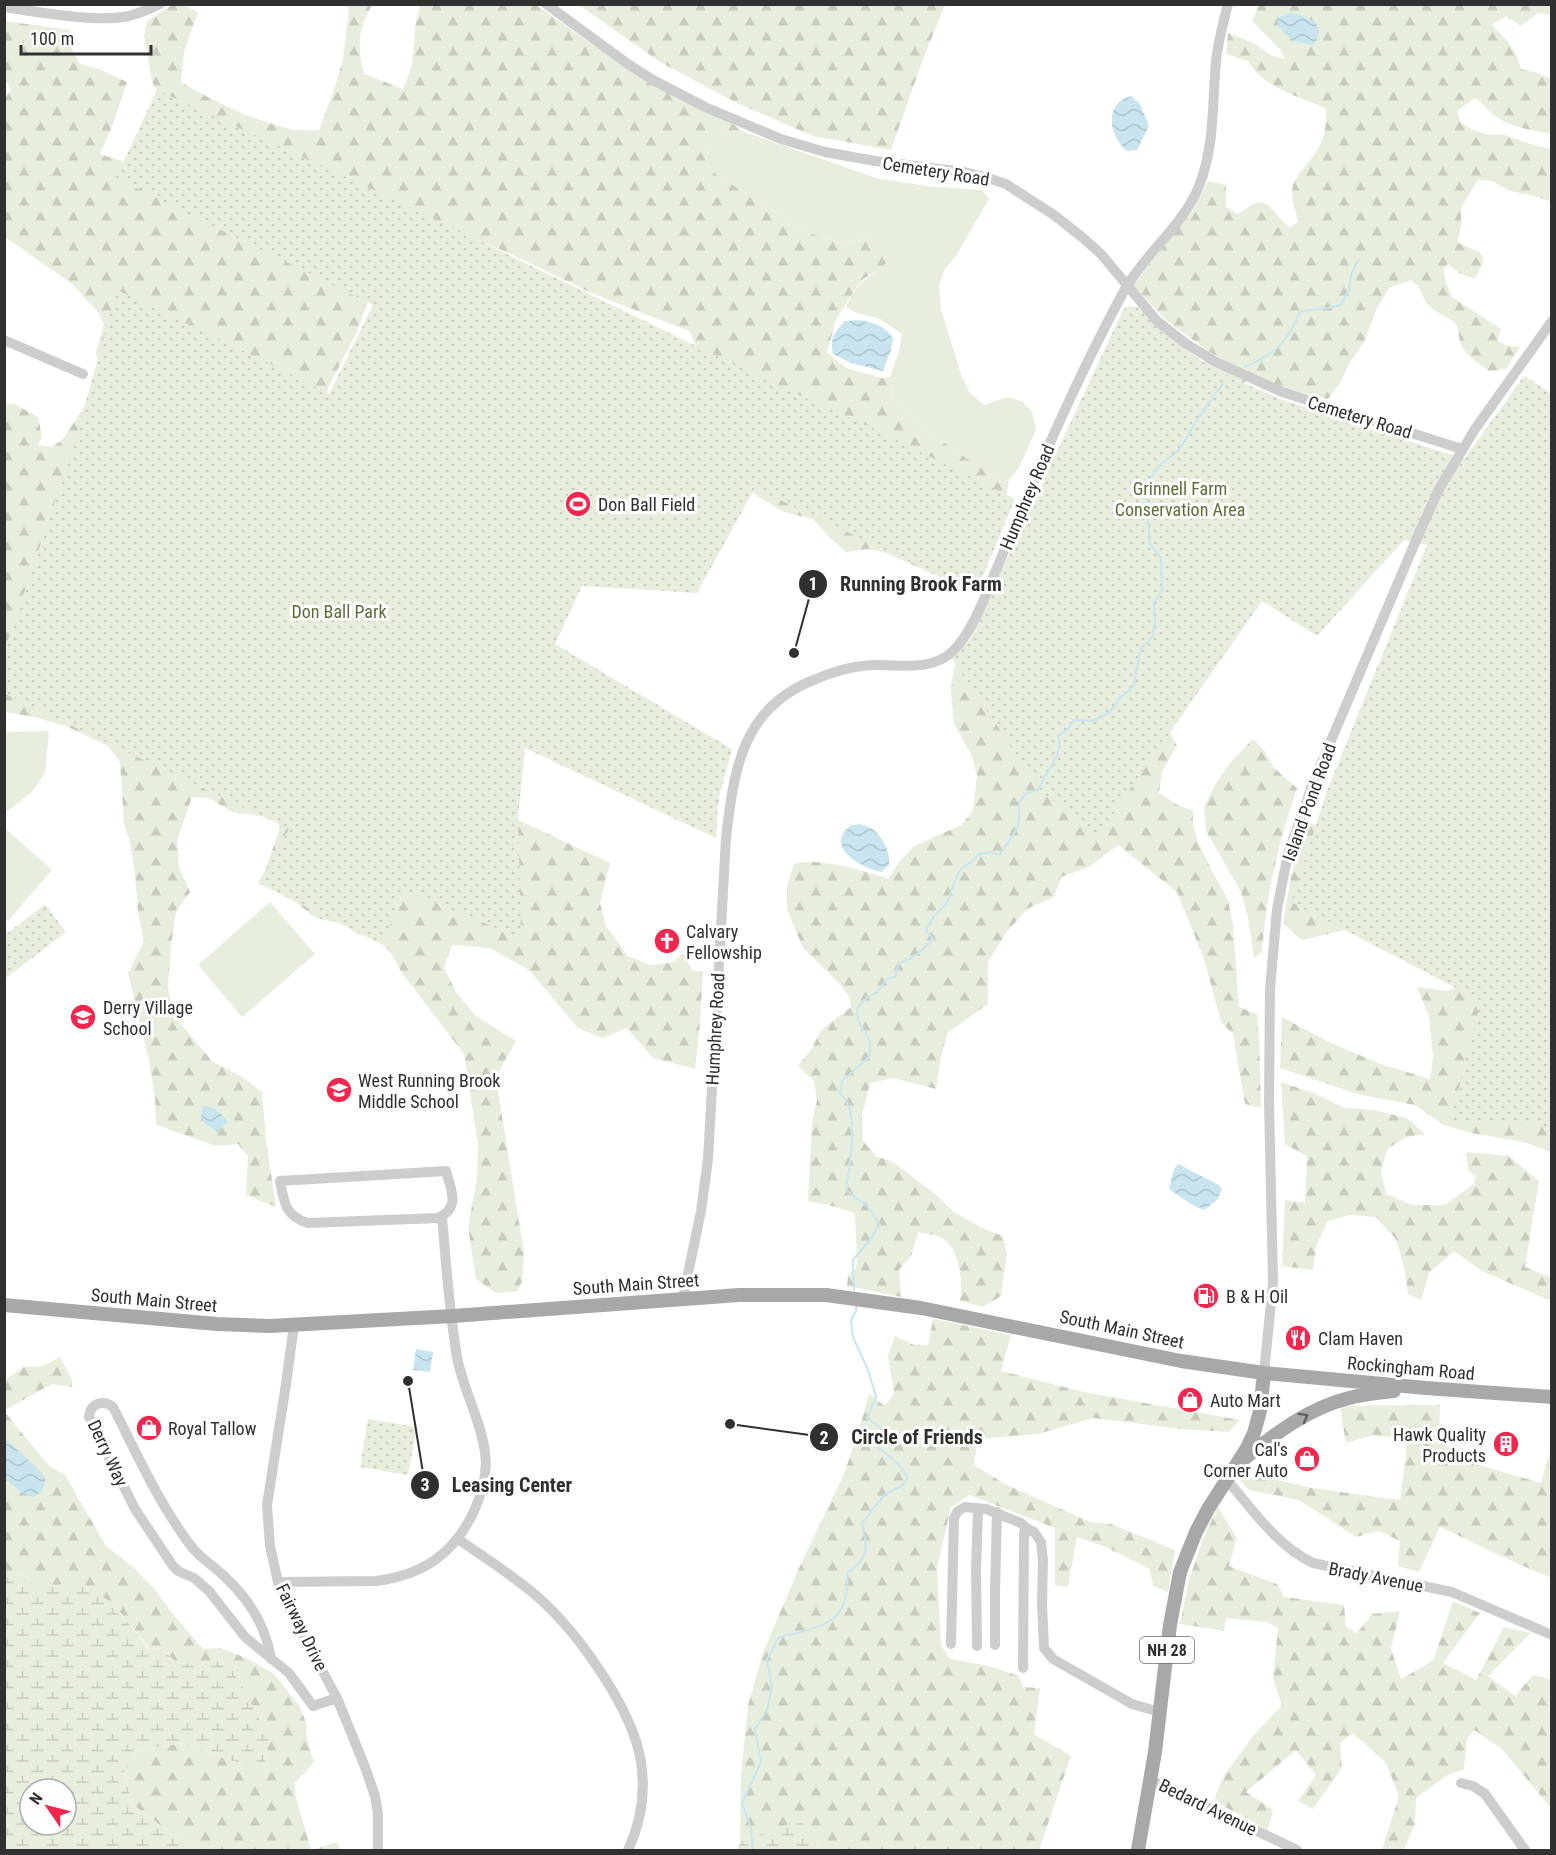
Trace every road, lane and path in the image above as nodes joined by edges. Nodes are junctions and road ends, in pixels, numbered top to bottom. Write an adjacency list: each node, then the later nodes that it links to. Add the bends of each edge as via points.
1 (160, 4): 4 (street, via 130,16 110,18)
2 (546, 4): 5 (street, Cemetery Road, via 653,80 781,139 825,152 964,172 1006,184 1082,237)
3 (1228, 4): 5 (street, Humphrey Road, via 1217,54 1211,143 1199,188)
4 (4, 7)
5 (1127, 286): 9 (street, Cemetery Road, via 1157,321 1229,369 1282,392); 11 (street, Humphrey Road, via 1056,428 985,595 954,650 929,664 856,667 809,681 769,707 747,742 738,763 726,838 708,1159)
6 (1551, 321): 9 (street, Island Pond Road)
7 (4, 340): 8 (street)
8 (83, 374)
9 (1462, 449): 15 (street, Island Pond Road, via 1420,531 1313,783 1281,883 1270,998 1273,1274)
10 (442, 1216): 10 (street, via 453,1200 446,1172 280,1181 287,1210 308,1223); 13 (street)
11 (683, 1298): 13 (main road, South Main Street); 15 (main road, South Main Street, via 767,1294 856,1298 967,1316 1181,1361)
12 (4, 1305): 14 (main road, South Main Street, via 217,1324)
13 (451, 1316): 14 (main road, South Main Street); 23 (street, via 462,1378 477,1422 486,1468 479,1498)
14 (294, 1325): 24 (street, Fairway Drive, via 267,1505)
15 (1264, 1373): 16 (main road, Rockingham Road / NH 28); 18 (main road, NH 28, via 1258,1422)
16 (1426, 1388): 17 (main road, Rockingham Road / NH 28); 18 (main road, NH 28, one-way to 16, via 1297,1421 1332,1403 1363,1395)
17 (1551, 1397)
18 (1239, 1462): 19 (main road, NH 28)
19 (1227, 1480): 25 (street, Brady Avenue, via 1280,1541 1313,1563 1452,1592); 32 (main road, NH 28, via 1196,1532 1180,1572)
20 (978, 1508): 21 (street); 26 (street, via 965,1507 954,1518); 28 (street)
21 (997, 1512): 22 (street); 27 (street)
22 (1026, 1528): 30 (street); 32 (street, via 1041,1542 1044,1648 1053,1659 1132,1704)
23 (458, 1539): 24 (street, via 429,1565 389,1580); 36 (street, via 540,1599 589,1655 618,1703 636,1741 643,1777 642,1811)
24 (278, 1582): 31 (street, Fairway Drive)
25 (1551, 1635)
26 (951, 1644)
27 (995, 1645)
28 (977, 1646)
29 (271, 1659): 29 (street, Derry Way, via 245,1637 209,1591 173,1566 145,1525 88,1417 97,1404 103,1402 112,1407 157,1494 192,1547 226,1577 250,1606 265,1632); 31 (street, Derry Way, via 289,1673 313,1706)
30 (1023, 1668)
31 (337, 1698): 35 (street, Fairway Drive, via 375,1796)
32 (1160, 1712): 33 (main road, NH 28)
33 (1150, 1780): 37 (main road, NH 28); 38 (street, Bedard Avenue)
34 (1461, 1783): 39 (street, via 1485,1794)
35 (378, 1851)
36 (628, 1851)
37 (1138, 1851)
38 (1297, 1851)
39 (1525, 1851)

